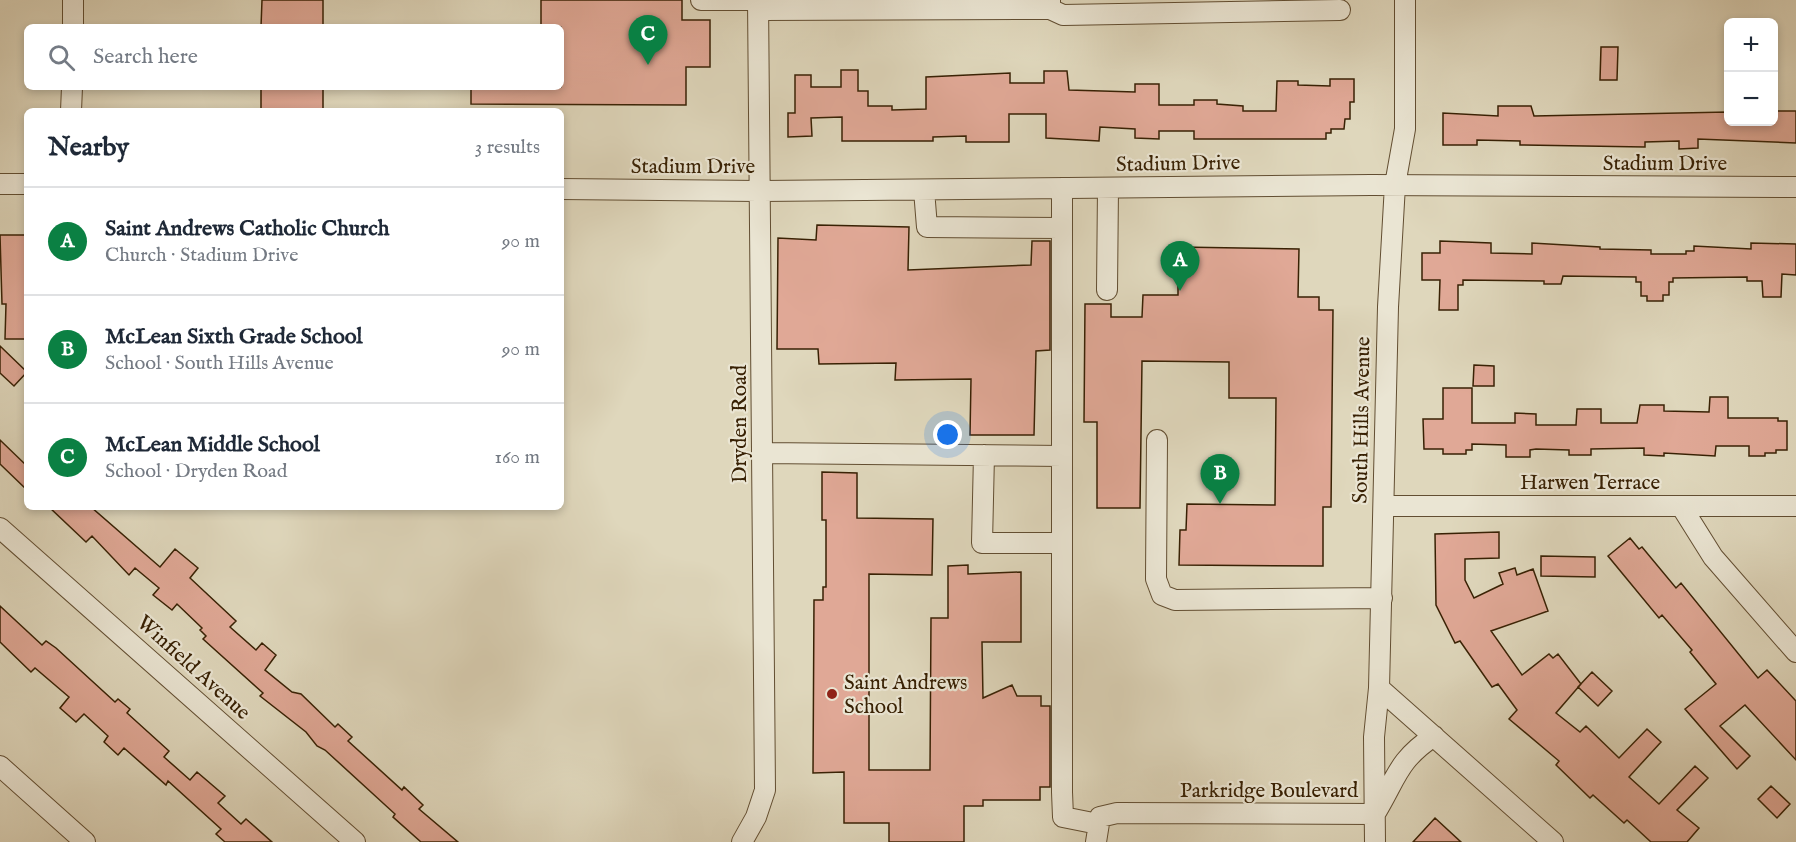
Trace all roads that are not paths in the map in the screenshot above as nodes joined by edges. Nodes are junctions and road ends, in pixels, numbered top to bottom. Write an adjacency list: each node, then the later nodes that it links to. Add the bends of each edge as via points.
1 (73, 0): 9 (street)
2 (701, 0): 4 (street)
3 (1405, 0): 14 (street, South Hills Avenue, via 1405,129)
4 (758, 3): 5 (street); 20 (street, Dryden Road)
5 (996, 5): 6 (street)
6 (1050, 5): 7 (street, via 1063,15)
7 (1227, 6): 8 (street)
8 (1340, 10)
9 (73, 24)
10 (72, 90): 11 (street)
11 (71, 108)
12 (0, 184): 13 (street)
13 (24, 184)
14 (1395, 185): 15 (street, Stadium Drive); 17 (street, Stadium Drive); 27 (street, South Hills Avenue)
15 (1796, 187)
16 (1062, 188): 17 (street, Stadium Drive); 19 (street, Stadium Drive); 21 (street)
17 (1108, 188): 22 (street)
18 (564, 189): 20 (street, Stadium Drive)
19 (924, 190): 20 (street, Stadium Drive); 21 (street, via 927,227)
20 (758, 191): 24 (street, Dryden Road)
21 (1062, 228): 26 (street)
22 (1107, 290)
23 (1157, 440): 32 (street, via 1156,579 1162,595 1175,600)
24 (763, 453): 25 (street); 41 (street, Dryden Road, via 765,790)
25 (984, 455): 26 (street); 31 (street, via 982,543)
26 (1062, 456): 31 (street)
27 (1384, 506): 28 (street, Harwen Terrace); 32 (street, South Hills Avenue)
28 (1681, 506): 29 (street, Harwen Terrace); 33 (street, via 1713,557)
29 (1796, 506)
30 (0, 528): 40 (street, Winfield Avenue)
31 (1062, 543): 38 (street, Parkridge Boulevard, via 1063,817)
32 (1382, 598): 34 (street, South Hills Avenue)
33 (1796, 651)
34 (1379, 688): 35 (street); 37 (street, South Hills Avenue, via 1374,737)
35 (1434, 736): 37 (street, Parkridge Boulevard, via 1413,750 1399,767); 43 (street)
36 (0, 766): 39 (street)
37 (1375, 814): 38 (street, Parkridge Boulevard, via 1117,813); 42 (street, South Hills Avenue)
38 (1098, 828)
39 (85, 842)
40 (355, 842)
41 (742, 842)
42 (1375, 842)
43 (1553, 842)

